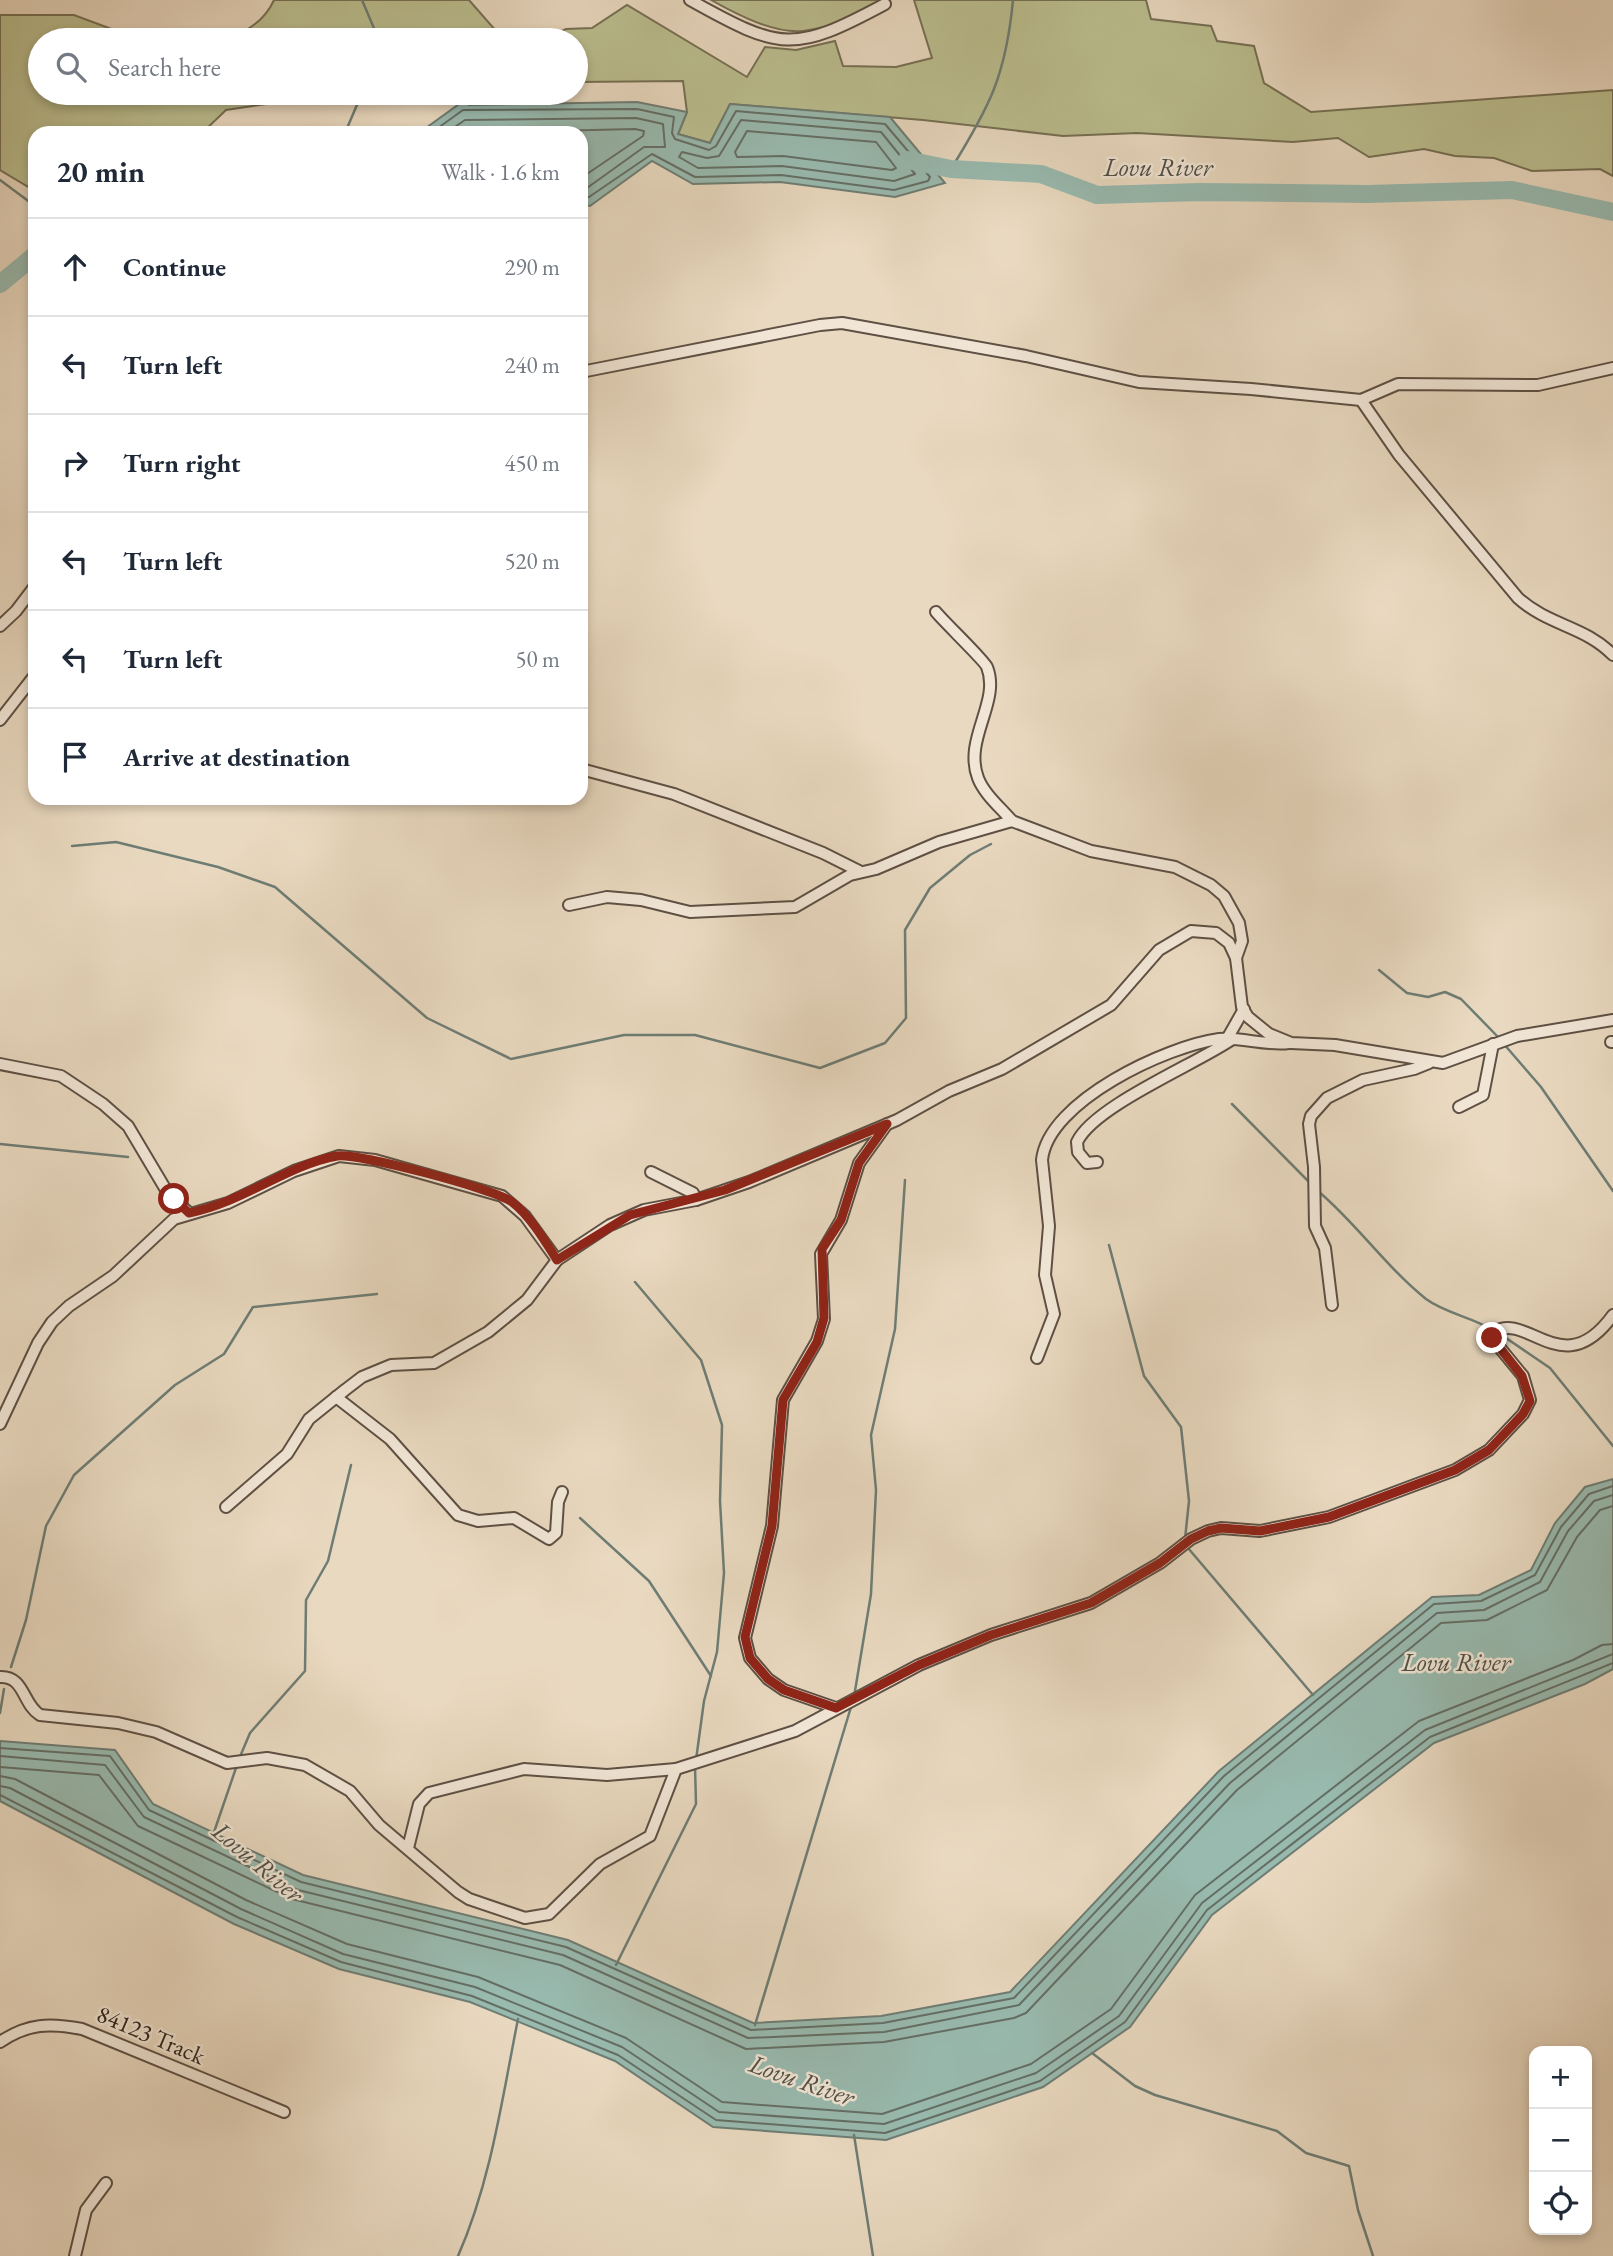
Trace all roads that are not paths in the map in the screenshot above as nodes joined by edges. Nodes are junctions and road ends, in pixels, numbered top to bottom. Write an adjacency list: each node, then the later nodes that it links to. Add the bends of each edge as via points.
1 (690, 0): 2 (street, via 747,29 796,41 820,37)
2 (885, 4)
3 (1613, 368): 5 (street, via 1538,385 1398,384)
4 (588, 371): 5 (street, via 842,324 1014,353 1139,382)
5 (1361, 400): 9 (street, via 1415,475 1518,598 1540,617 1593,637)
6 (28, 595): 8 (street)
7 (936, 612): 13 (street, via 987,667 992,687 977,735 975,770 983,789)
8 (0, 626)
9 (1613, 655)
10 (28, 684): 11 (street)
11 (0, 720)
12 (588, 771): 14 (street, via 694,801)
13 (1012, 821): 14 (street); 16 (street, via 1091,851 1175,867 1211,886 1224,896 1239,923 1242,941)
14 (859, 871): 15 (street, via 804,903 781,909 690,912 607,897)
15 (569, 905)
16 (1236, 958): 17 (street); 25 (street, via 1229,943 1216,933 1198,929 1176,937 1103,1010 1002,1069)
17 (1244, 1009): 19 (street); 20 (street, via 1257,1026)
18 (1613, 1020): 21 (street, via 1558,1027)
19 (1229, 1039): 20 (street); 26 (street, via 1087,1128 1077,1142 1078,1152 1087,1163); 33 (street, via 1166,1054 1109,1083 1064,1120 1046,1142 1042,1160 1049,1226 1044,1262 1054,1314)
20 (1291, 1043): 22 (street, via 1335,1045)
21 (1493, 1044): 22 (street, via 1458,1059); 24 (street, via 1483,1095)
22 (1429, 1063): 31 (street, via 1363,1080 1326,1098 1311,1116 1315,1226 1325,1248)
23 (0, 1064): 29 (street, via 61,1076 103,1104 128,1126 169,1195)
24 (1460, 1107)
25 (887, 1124): 28 (street); 39 (street, via 859,1163 841,1220 822,1249 824,1318 817,1342 783,1400 772,1526 745,1637 750,1658 768,1679 784,1690)
26 (1097, 1161)
27 (651, 1172): 28 (street, via 693,1193)
28 (696, 1200): 30 (street, via 630,1215)
29 (189, 1213): 30 (street, via 228,1203 294,1171 339,1156 356,1158 502,1196 525,1216); 35 (street, via 174,1219 113,1276 52,1322)
30 (557, 1260): 34 (street, via 527,1300 478,1338 434,1363 391,1365 375,1371)
31 (1332, 1305)
32 (1613, 1315): 39 (street, via 1594,1336 1575,1346 1510,1329 1494,1332 1494,1342 1522,1376 1530,1401 1506,1433 1473,1461 1329,1517 1260,1531 1208,1531 1101,1598 991,1635 919,1665)
33 (1037, 1358)
34 (336, 1397): 36 (street, via 390,1439 466,1519 514,1518 549,1539 556,1533); 37 (street, via 309,1419 287,1454)
35 (0, 1424)
36 (562, 1492)
37 (226, 1507)
38 (0, 1677): 41 (street, via 19,1684 40,1715 156,1732 227,1763 267,1758 305,1765 350,1791 379,1825)
39 (836, 1708): 40 (street, via 795,1731)
40 (676, 1769): 41 (street, via 607,1774 524,1769 429,1793 419,1804); 41 (street, via 650,1836 600,1864 542,1918 525,1918 469,1899)
41 (408, 1848)
42 (0, 2042): 43 (street, 84123 Track, via 29,2026 82,2029)
43 (284, 2112)
44 (106, 2183): 45 (street, via 86,2210)
45 (75, 2256)

